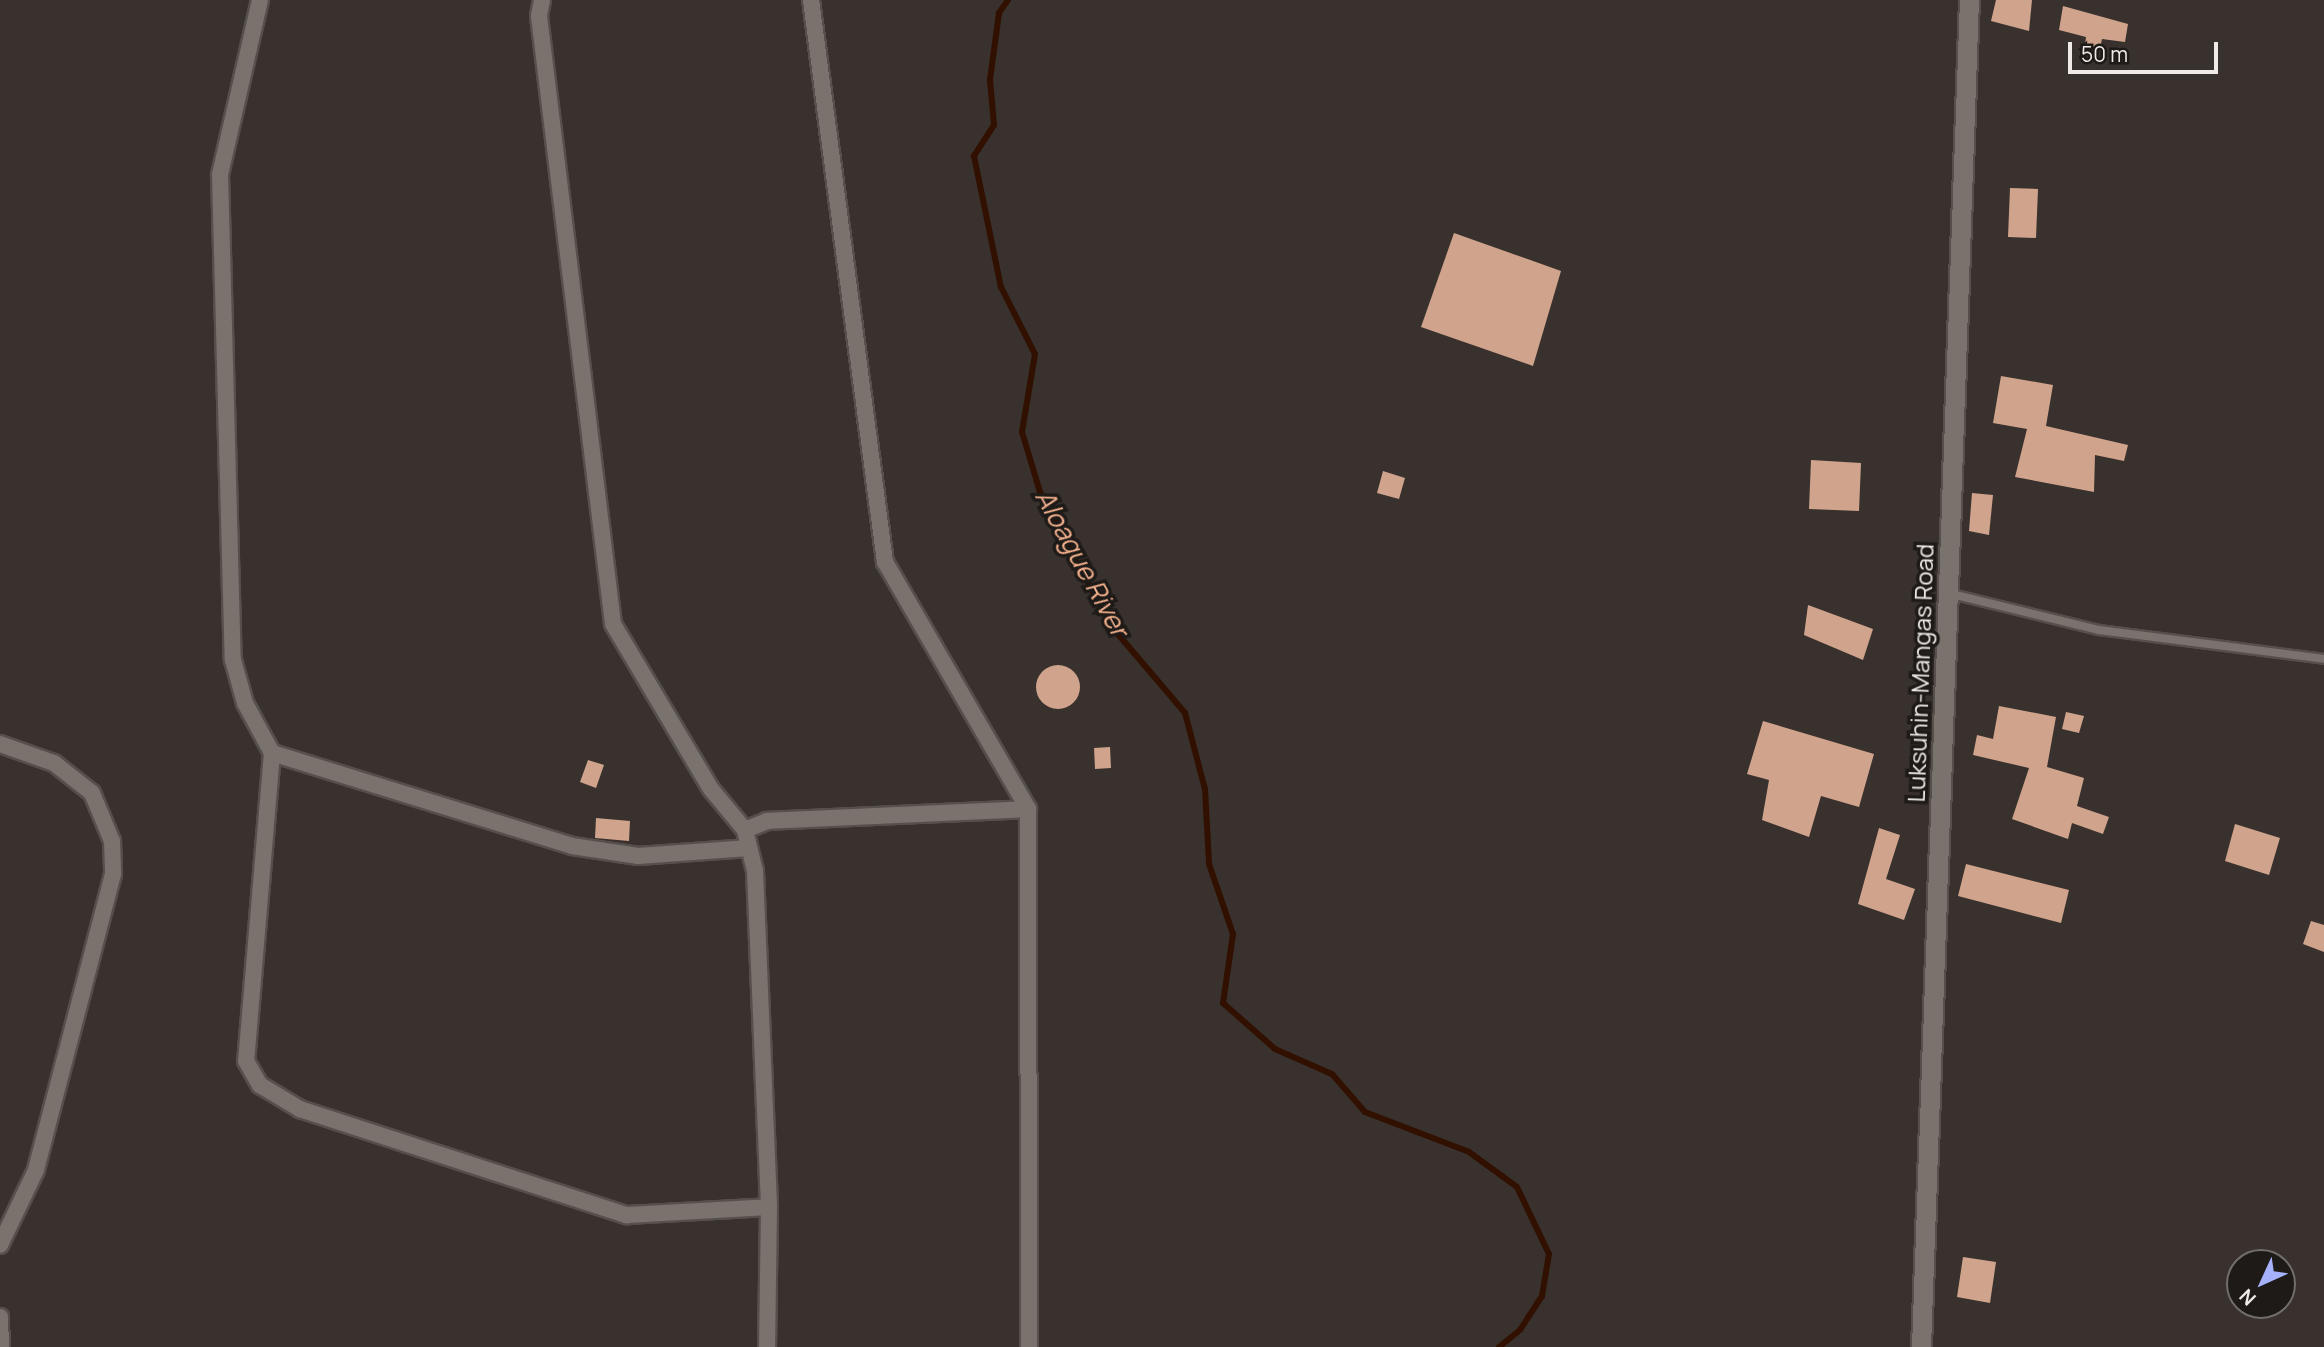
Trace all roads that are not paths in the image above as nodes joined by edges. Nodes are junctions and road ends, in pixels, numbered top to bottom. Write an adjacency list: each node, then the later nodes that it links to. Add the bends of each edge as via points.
1 (260, 0): 8 (street, via 220,174 233,660 245,703)
2 (542, 0): 10 (street, via 539,16 613,624 711,789)
3 (811, 0): 9 (street, via 885,562)
4 (1969, 0): 5 (main road, Luksuhin-Mangas Road)
5 (1948, 593): 6 (lane, via 2099,630); 18 (main road, Luksuhin-Mangas Road)
6 (2324, 659)
7 (0, 744): 13 (street, via 54,763 92,793 111,841 113,874 36,1170)
8 (272, 753): 11 (street, via 572,846 638,856); 12 (street, via 246,1060 260,1085 300,1109 627,1215)
9 (1028, 809): 10 (street, via 767,821); 17 (street)
10 (744, 830): 11 (street)
11 (749, 848): 12 (street, via 760,902)
12 (769, 1207): 16 (street)
13 (0, 1245)
14 (0, 1317): 15 (street)
15 (1, 1347)
16 (768, 1347)
17 (1029, 1347)
18 (1921, 1347)

